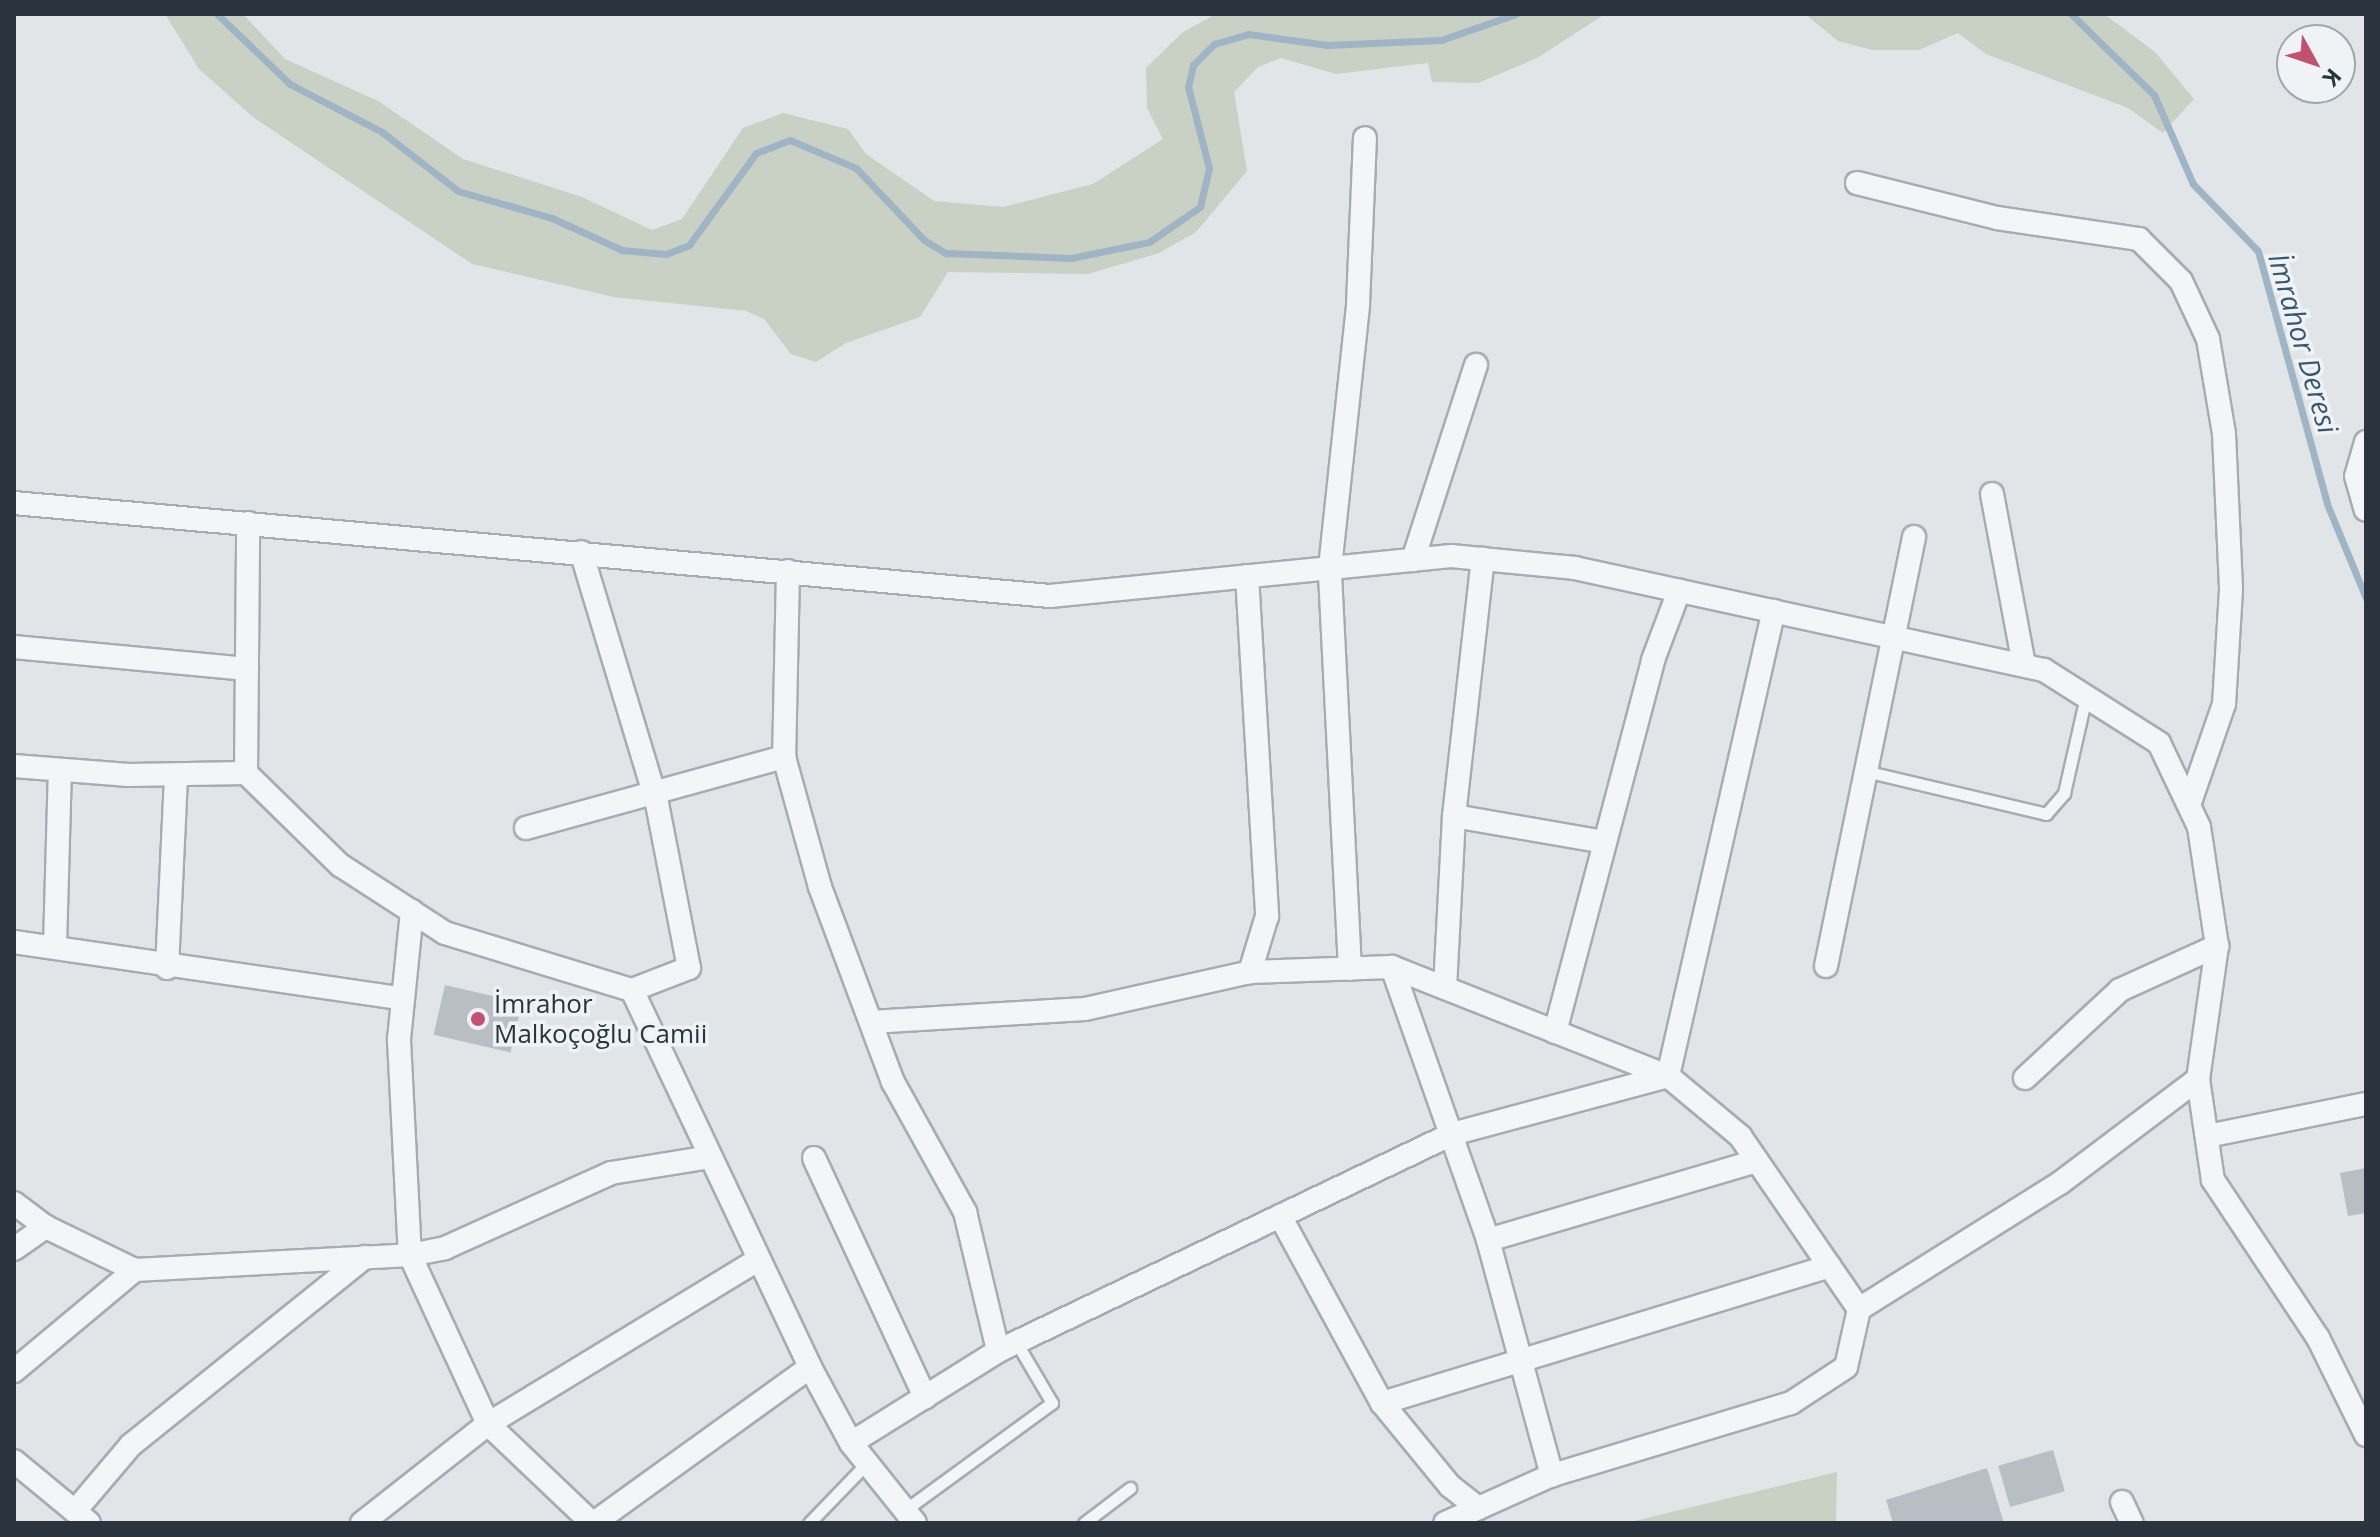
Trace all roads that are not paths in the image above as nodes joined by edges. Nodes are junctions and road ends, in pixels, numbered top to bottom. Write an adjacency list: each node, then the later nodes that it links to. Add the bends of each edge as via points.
1 (1365, 138): 13 (street, via 1358,304)
2 (1857, 183): 30 (street, via 1997,218 2139,239 2181,281 2208,339 2224,434 2231,590 2224,704)
3 (1476, 365): 12 (street)
4 (2366, 442): 7 (street, via 2356,476)
5 (1992, 494): 20 (street)
6 (14, 503): 8 (street)
7 (2366, 510)
8 (248, 523): 10 (street); 21 (street)
9 (1914, 537): 18 (street)
10 (581, 552): 14 (street); 29 (street)
11 (1483, 559): 12 (street); 16 (street, via 1575,568); 31 (street)
12 (1413, 560): 13 (street)
13 (1330, 568): 15 (street); 41 (street)
14 (788, 571): 15 (street, via 1050,596); 23 (street)
15 (1247, 576): 42 (street, via 1267,916)
16 (1679, 591): 17 (street); 33 (street)
17 (1774, 611): 18 (street); 48 (street)
18 (1898, 638): 20 (street); 26 (street)
19 (14, 647): 21 (street)
20 (2024, 665): 22 (street)
21 (247, 669): 27 (street)
22 (2086, 696): 26 (lane, via 2064,793 2046,814); 30 (street, via 2159,743)
23 (784, 757): 29 (street); 46 (street, via 820,887)
24 (14, 766): 25 (street)
25 (60, 770): 28 (street); 36 (street)
26 (1869, 772): 38 (street)
27 (246, 773): 28 (street); 34 (street, via 340,865)
28 (176, 775): 40 (street)
29 (653, 791): 32 (street); 44 (street, via 689,968)
30 (2189, 805): 37 (street, via 2199,827)
31 (1454, 816): 33 (street); 43 (street)
32 (526, 828)
33 (1604, 842): 47 (street)
34 (412, 911): 44 (street, via 445,933); 45 (street)
35 (14, 942): 36 (street)
36 (55, 946): 40 (street)
37 (2217, 946): 49 (street, via 2120,990); 50 (street)
38 (1826, 966)
39 (1392, 967): 41 (street); 43 (street); 52 (street)
40 (167, 968): 45 (street)
41 (1350, 969): 42 (street)
42 (1250, 972): 46 (street, via 1085,1009)
43 (1445, 988): 47 (street)
44 (632, 990): 54 (street)
45 (403, 999): 62 (street)
46 (871, 1022): 68 (street, via 893,1082 965,1212)
47 (1555, 1032): 48 (street)
48 (1668, 1076): 52 (street); 56 (street, via 1740,1136)
49 (2025, 1078)
50 (2198, 1079): 53 (street); 67 (street, via 2060,1183)
51 (2366, 1104): 53 (street)
52 (1452, 1134): 58 (street); 60 (street)
53 (2207, 1136): 75 (street, via 2213,1180 2318,1338)
54 (705, 1158): 62 (street, via 611,1173 445,1248); 64 (street)
55 (814, 1158): 72 (street)
56 (1757, 1161): 60 (street); 65 (street)
57 (14, 1203): 59 (street)
58 (1280, 1216): 68 (street); 73 (street)
59 (46, 1227): 61 (street); 66 (street)
60 (1488, 1240): 69 (street)
61 (14, 1249)
62 (410, 1255): 63 (street); 74 (street)
63 (365, 1257): 66 (street); 83 (street, via 131,1445)
64 (754, 1262): 70 (street); 74 (street)
65 (1830, 1266): 67 (street); 69 (street)
66 (135, 1270): 71 (street)
67 (1859, 1309): 79 (street, via 1846,1367 1791,1403)
68 (1007, 1346): 72 (street); 84 (lane, via 1052,1403)
69 (1524, 1357): 73 (street); 79 (street)
70 (810, 1367): 76 (street); 86 (street)
71 (14, 1371)
72 (925, 1397): 76 (street)
73 (1382, 1403): 82 (street, via 1450,1486)
74 (488, 1424): 85 (street); 86 (street)
75 (2366, 1435)
76 (851, 1443): 78 (street)
77 (14, 1461): 83 (street)
78 (867, 1463): 84 (street); 87 (lane)
79 (1552, 1475): 82 (street)
80 (1130, 1488): 88 (lane)
81 (2122, 1502): 90 (street)
82 (1478, 1508): 89 (street)
83 (82, 1517)
84 (910, 1517)
85 (362, 1523)
86 (593, 1523)
87 (809, 1523)
88 (1084, 1523)
89 (1445, 1523)
90 (2132, 1523)

